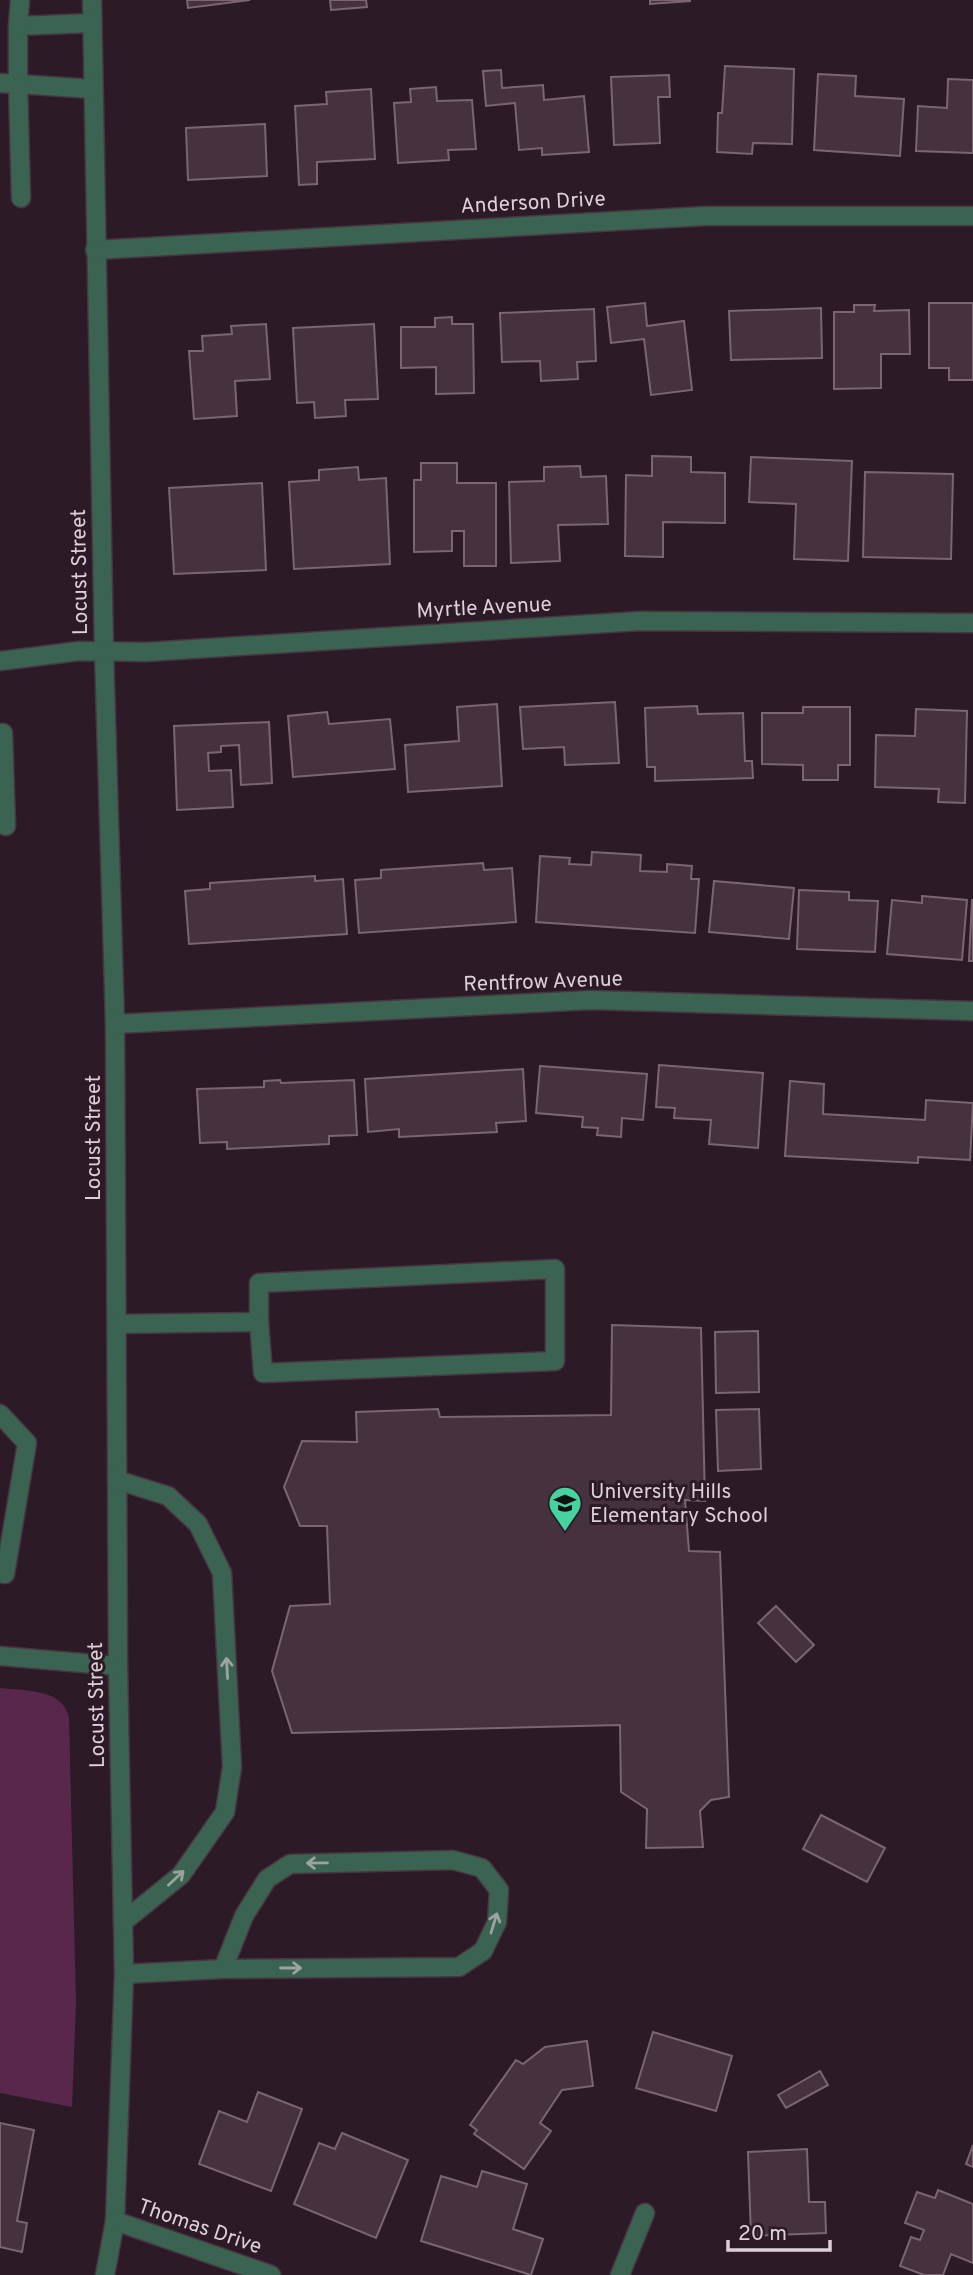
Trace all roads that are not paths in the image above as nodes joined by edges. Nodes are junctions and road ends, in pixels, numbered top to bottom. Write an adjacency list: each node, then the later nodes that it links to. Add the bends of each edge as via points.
1 (20, 0): 4 (street)
2 (92, 0): 3 (street, Locust Street)
3 (92, 23): 4 (street); 7 (street, Locust Street)
4 (19, 26): 6 (street)
5 (0, 83): 6 (street)
6 (18, 85): 7 (street); 8 (street)
7 (93, 89): 10 (street, Locust Street)
8 (21, 198)
9 (973, 216): 10 (street, Anderson Drive, via 706,216)
10 (95, 250): 12 (street, Locust Street)
11 (973, 623): 12 (street, Myrtle Avenue, via 640,621)
12 (104, 651): 13 (street, Myrtle Avenue); 17 (street, Locust Street)
13 (0, 661)
14 (0, 734): 15 (street)
15 (6, 826)
16 (973, 1011): 17 (street, Rentfrow Avenue, via 590,1000)
17 (115, 1024): 19 (street, Locust Street)
18 (259, 1322): 18 (street, via 263,1373 555,1361 555,1269 260,1283); 19 (street)
19 (117, 1324): 21 (street, Locust Street)
20 (0, 1414): 22 (street, via 27,1443 5,1574)
21 (117, 1480): 24 (street, Locust Street); 25 (street, one-way to 21, via 189,1865 225,1812 232,1766 222,1573 198,1524 168,1496)
22 (0, 1573)
23 (0, 1656): 24 (street)
24 (118, 1666): 25 (street, Locust Street)
25 (123, 1922): 27 (street, Locust Street)
26 (223, 1969): 26 (street, one-way to 26, via 459,1967 482,1951 497,1922 499,1889 482,1868 453,1860 290,1864 267,1879 255,1897); 27 (street)
27 (124, 1974): 29 (street, Locust Street)
28 (645, 2213): 32 (street)
29 (115, 2221): 30 (street, Locust Street); 31 (street, Thomas Drive)
30 (106, 2275)
31 (271, 2275)
32 (620, 2275)

